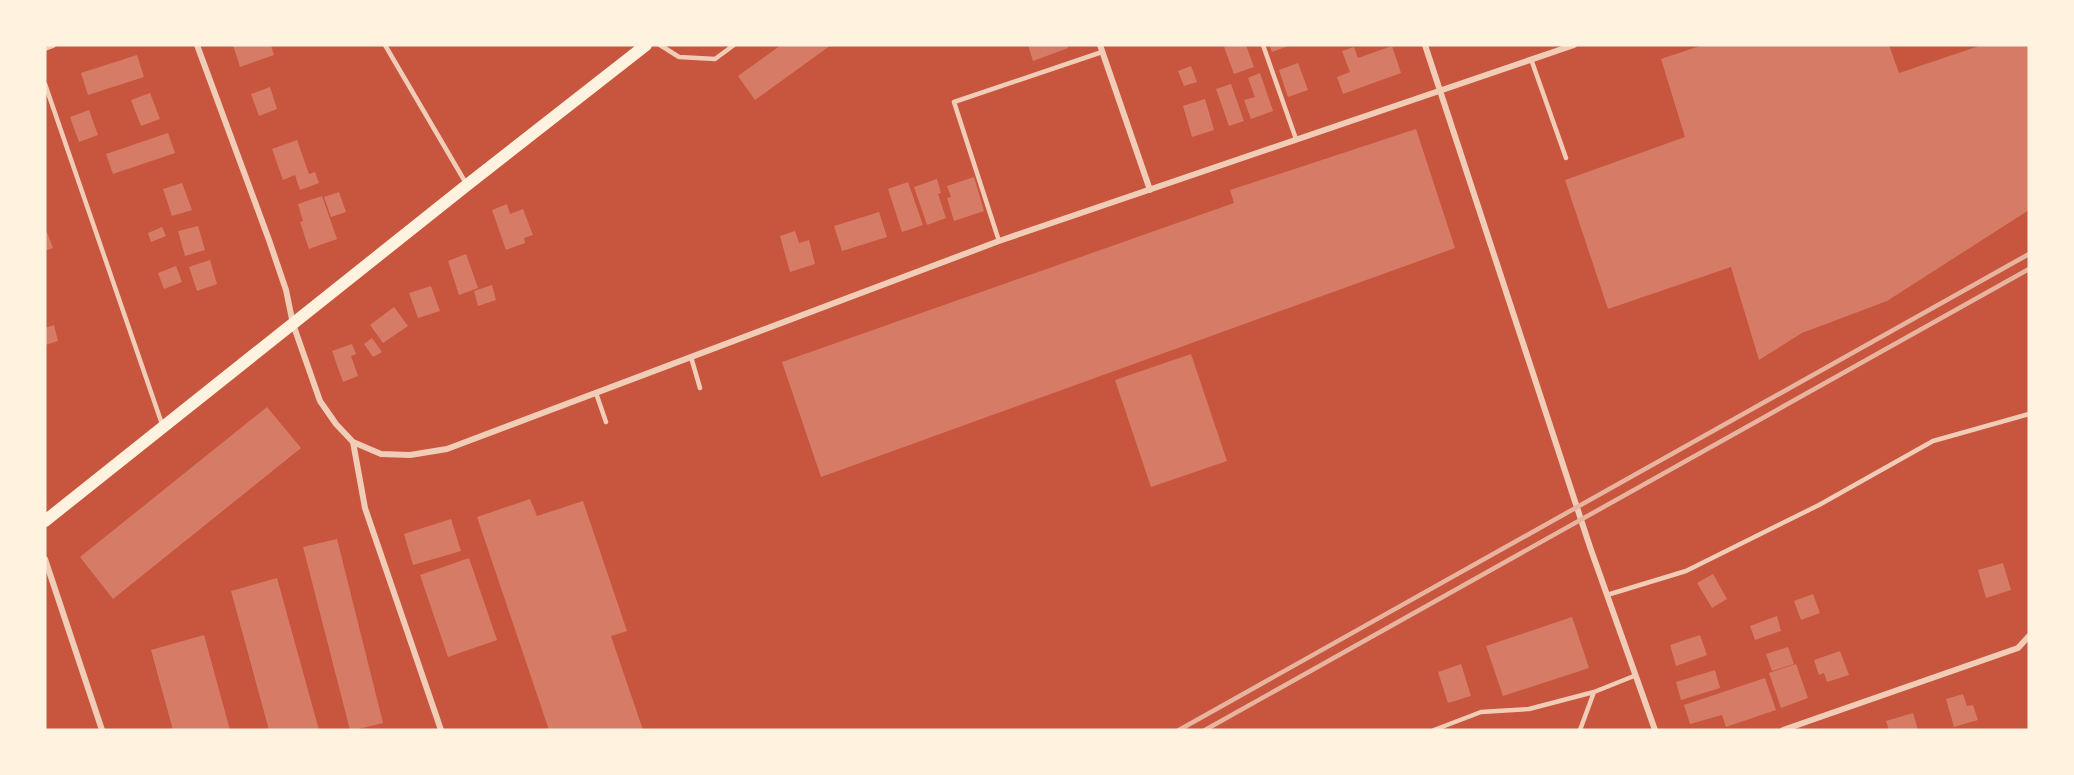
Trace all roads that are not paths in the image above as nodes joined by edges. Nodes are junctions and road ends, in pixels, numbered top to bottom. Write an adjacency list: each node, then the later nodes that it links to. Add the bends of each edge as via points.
1 (53, 45): 11 (street)
2 (197, 45): 20 (street, via 269,240)
3 (385, 45): 17 (lane)
4 (646, 45): 17 (main road)
5 (660, 45): 6 (lane, via 679,57 715,60)
6 (734, 45)
7 (1263, 45): 15 (lane)
8 (1425, 45): 14 (street)
9 (1574, 45): 12 (street)
10 (1102, 47): 18 (street); 19 (lane, via 954,102)
11 (45, 48)
12 (1531, 59): 14 (street); 16 (lane)
13 (45, 84): 26 (lane)
14 (1440, 89): 15 (street); 30 (street)
15 (1296, 139): 18 (street)
16 (1566, 159)
17 (467, 185): 20 (main road)
18 (1150, 190): 19 (street)
19 (999, 241): 21 (street)
20 (293, 324): 26 (main road); 27 (street, via 320,401)
21 (691, 357): 22 (lane); 23 (street)
22 (700, 388)
23 (596, 393): 25 (lane); 27 (street, via 447,449 410,455 381,454)
24 (2029, 414): 30 (lane, via 1933,441 1819,505 1686,571)
25 (606, 422)
26 (164, 429): 28 (main road)
27 (353, 442): 35 (street, via 365,508)
28 (45, 521)
29 (45, 559): 34 (street)
30 (1607, 596): 32 (street)
31 (2029, 636): 39 (street, via 2018,648)
32 (1635, 676): 33 (lane); 38 (street)
33 (1594, 692): 36 (lane, via 1529,709 1481,712); 37 (lane)
34 (102, 730)
35 (441, 730)
36 (1434, 730)
37 (1580, 730)
38 (1655, 730)
39 (1783, 730)

